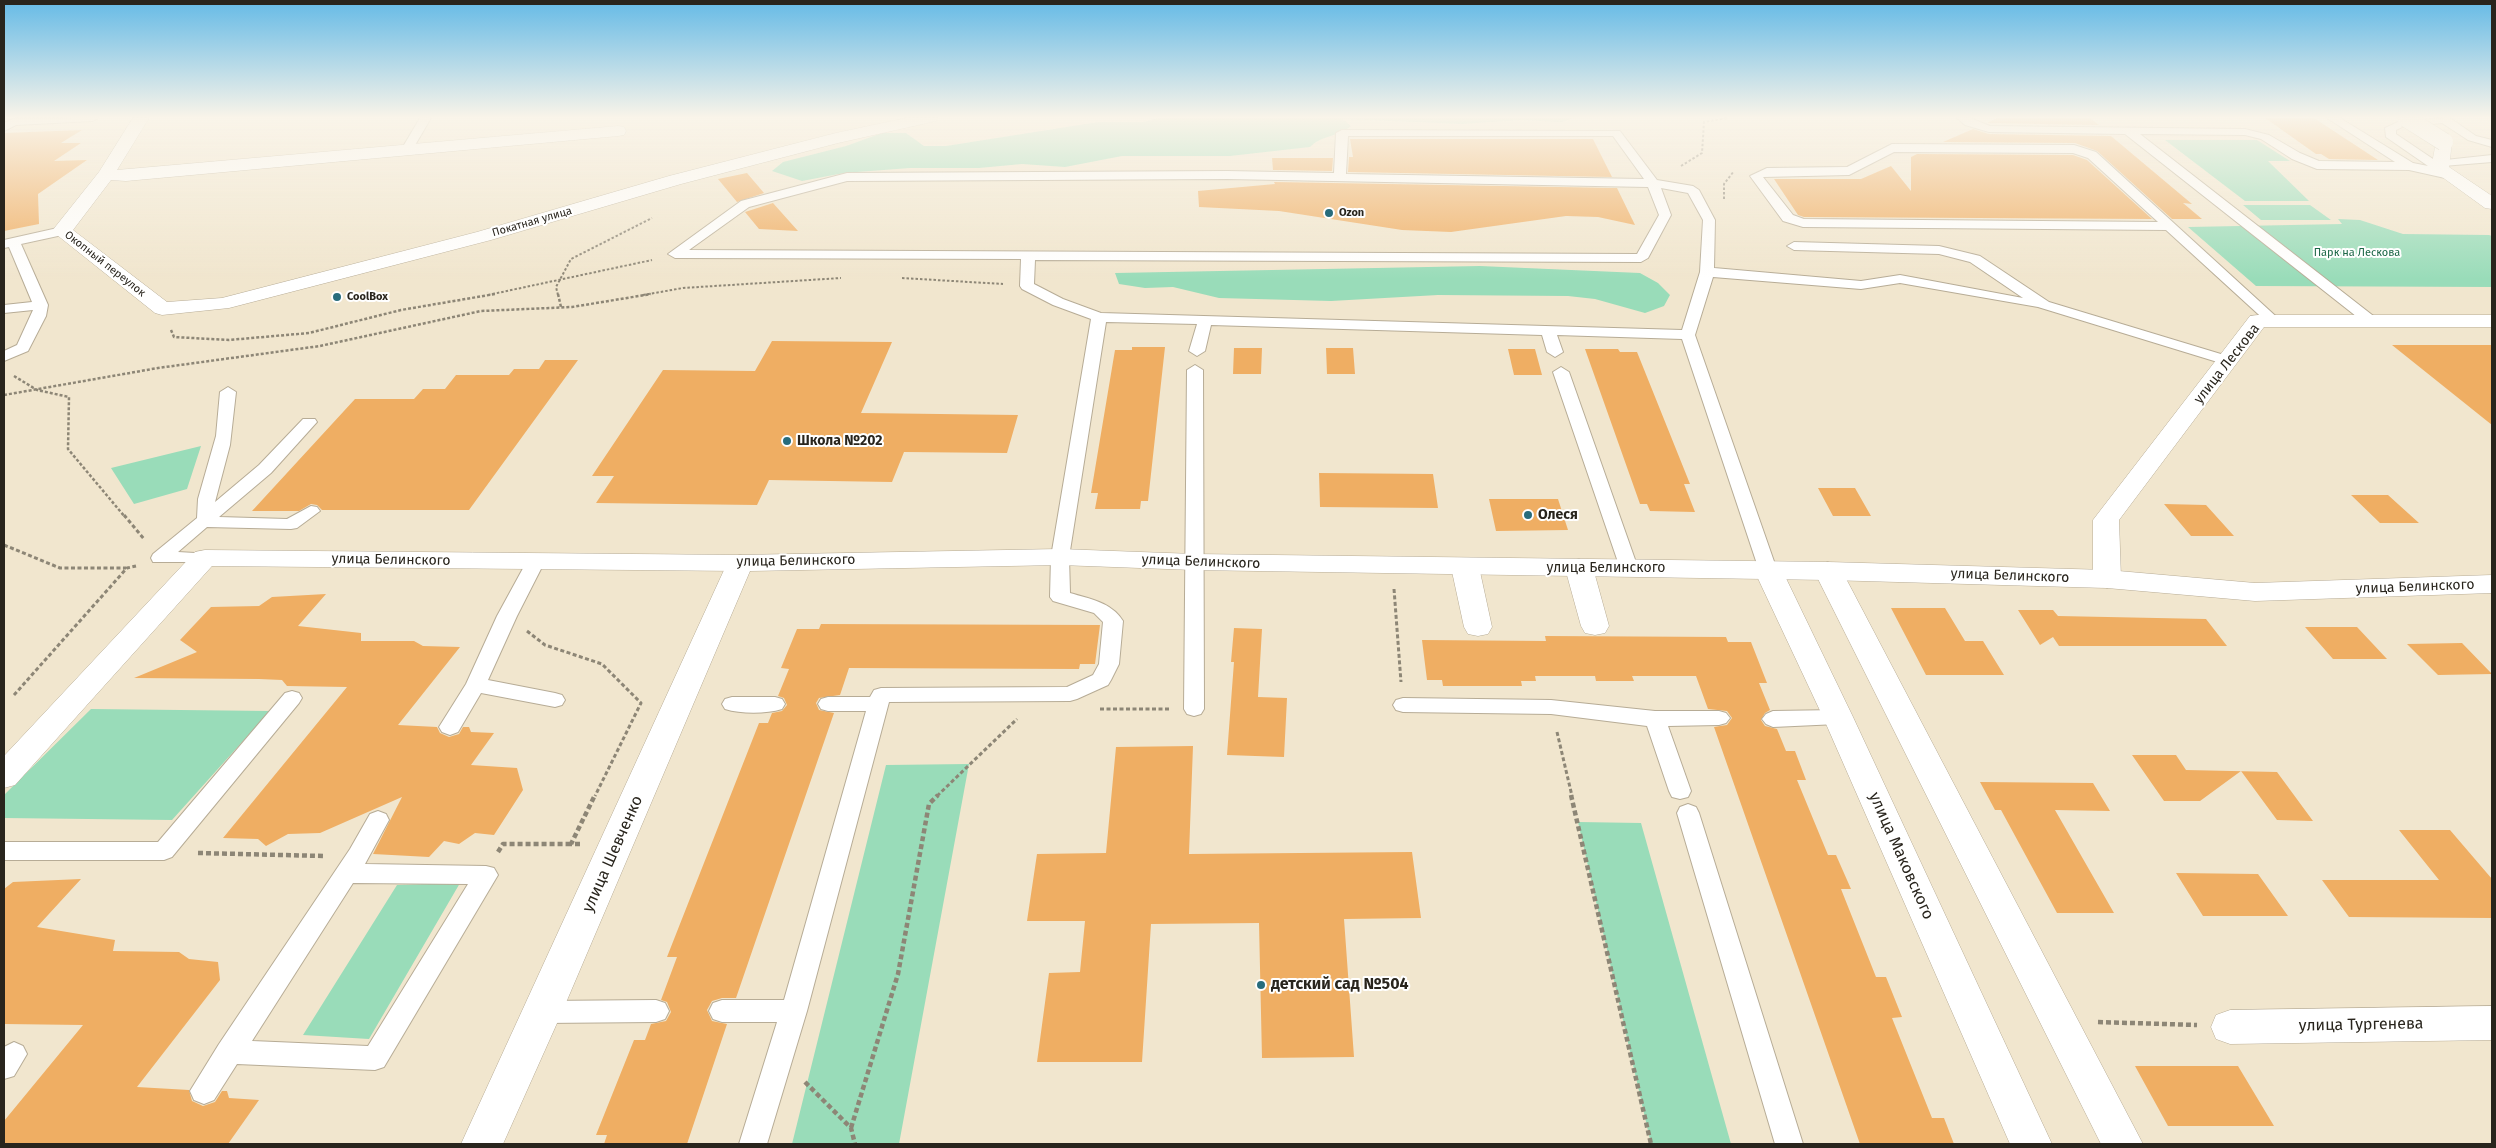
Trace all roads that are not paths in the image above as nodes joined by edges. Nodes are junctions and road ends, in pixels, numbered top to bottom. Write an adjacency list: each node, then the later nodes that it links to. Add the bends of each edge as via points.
1 (174, 172): 9 (street, via 126,176)
2 (707, 172): 22 (street, Покатная улица, via 474,238 222,304)
3 (1340, 172): 10 (lane)
4 (1645, 172): 11 (lane)
5 (1802, 172): 13 (lane, via 1767,172 1756,176 1788,218 1803,223)
6 (2109, 172): 13 (lane)
7 (2180, 172): 26 (lane)
8 (2446, 172): 12 (street)
9 (106, 174): 14 (street, Окопный переулок)
10 (1340, 177): 11 (lane); 17 (lane, via 847,177 745,204 675,254)
11 (1654, 183): 17 (lane, via 1665,215 1641,258); 18 (lane, via 1693,190 1708,220)
12 (2492, 204)
13 (2169, 226): 25 (lane)
14 (62, 231): 15 (lane); 22 (street, Окопный переулок)
15 (9, 243): 19 (lane)
16 (1794, 246): 20 (lane, via 1939,250 1975,259)
17 (1028, 256): 23 (lane, via 1028,286)
18 (1707, 272): 20 (lane, via 1862,285 1900,279); 29 (lane)
19 (41, 305): 21 (lane); 32 (lane, via 39,316 22,348)
20 (2044, 305): 33 (lane)
21 (4, 309)
22 (162, 309)
23 (1098, 317): 24 (lane); 40 (lane)
24 (1205, 320): 28 (lane); 30 (lane)
25 (2274, 321): 26 (street, улица Лескова); 33 (street, улица Лескова, via 2258,321)
26 (2371, 321): 27 (street, улица Лескова)
27 (2492, 321)
28 (1548, 330): 29 (lane); 31 (lane)
29 (1688, 335): 48 (lane)
30 (1197, 351)
31 (1554, 352)
32 (4, 357)
33 (2229, 361): 50 (street, улица Лескова, via 2106,520)
34 (1195, 370): 43 (lane)
35 (1561, 372): 47 (lane)
36 (228, 392): 39 (lane, via 218,461 204,508)
37 (309, 422): 39 (lane, via 265,470)
38 (311, 510): 39 (lane, via 291,524)
39 (206, 522): 41 (lane, via 160,558)
40 (1060, 557): 43 (street, улица Белинского); 44 (street, улица Белинского); 60 (lane, via 1060,597 1101,609 1113,621 1108,664 1101,680 1070,694 881,694)
41 (206, 558): 42 (street, улица Белинского); 68 (street)
42 (536, 561): 44 (street, улица Белинского); 54 (lane)
43 (1194, 562): 45 (street, улица Белинского); 62 (lane)
44 (740, 563): 75 (street, улица Шевченко)
45 (1465, 567): 46 (street, улица Белинского); 53 (street)
46 (1579, 568): 47 (street, улица Белинского); 52 (street)
47 (1629, 568): 48 (street, улица Белинского)
48 (1768, 570): 49 (street, улица Белинского); 63 (street, улица Маковского)
49 (1828, 571): 50 (street, улица Белинского); 84 (street)
50 (2107, 579): 51 (street, улица Белинского, via 2255,592)
51 (2492, 584)
52 (1595, 626)
53 (1478, 627)
54 (476, 685): 56 (lane); 67 (lane)
55 (292, 698): 70 (lane, via 164,851)
56 (555, 700)
57 (732, 704): 58 (lane)
58 (775, 704)
59 (828, 704): 60 (lane)
60 (878, 704): 74 (lane)
61 (1403, 705): 65 (lane, via 1551,707)
62 (1194, 709)
63 (1838, 717): 66 (lane); 83 (street, улица Маковского)
64 (1720, 718): 65 (lane)
65 (1655, 719): 82 (lane, via 1684,802)
66 (1773, 719)
67 (450, 727)
68 (4, 776)
69 (378, 820): 71 (lane)
70 (4, 851)
71 (352, 865): 78 (lane); 78 (lane, via 486,875 375,1058)
72 (656, 1011): 75 (lane)
73 (722, 1011): 74 (lane)
74 (794, 1011): 81 (lane)
75 (544, 1012): 80 (street, улица Шевченко)
76 (2492, 1023): 77 (street, улица Тургенева)
77 (2230, 1026)
78 (228, 1052): 79 (lane)
79 (204, 1091)
80 (482, 1144)
81 (753, 1144)
82 (1789, 1144)
83 (2031, 1144)
84 (2122, 1144)

